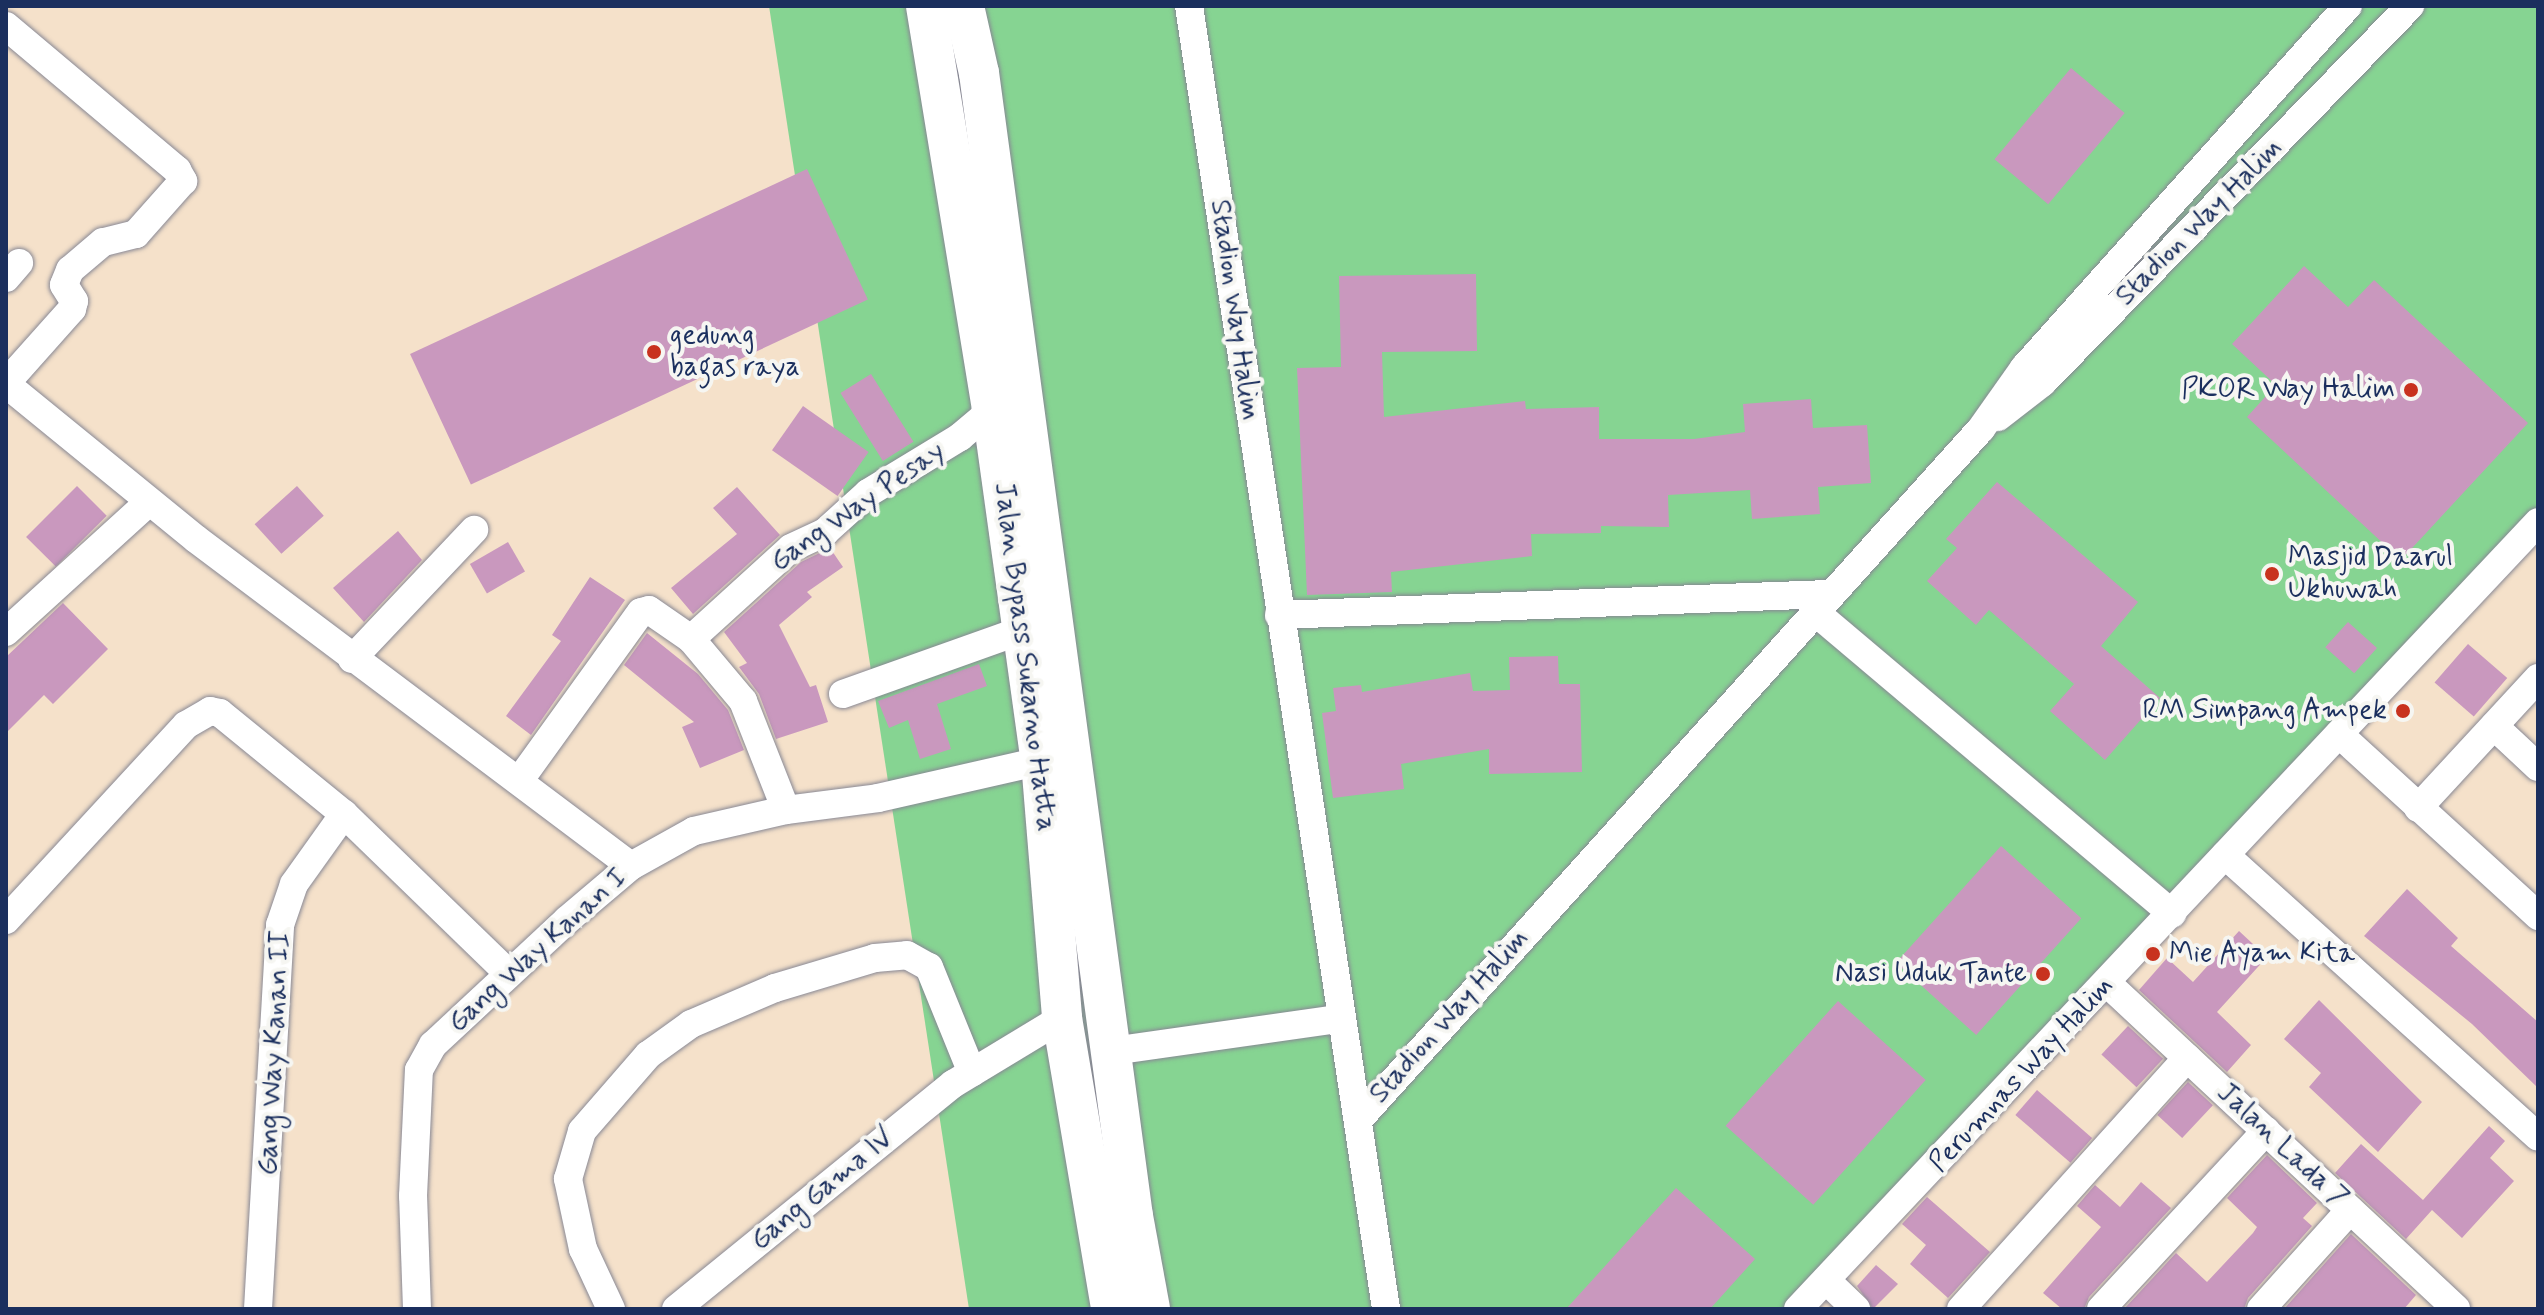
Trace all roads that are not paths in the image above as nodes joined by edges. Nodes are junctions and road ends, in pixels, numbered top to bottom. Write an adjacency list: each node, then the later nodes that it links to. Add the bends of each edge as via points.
1 (926, 6): 12 (highway, Jalan Bypass Sukarno Hatta)
2 (964, 6): 42 (highway, Jalan Bypass Sukarno Hatta, via 985,119)
3 (1189, 6): 18 (street, Stadion Way Halim)
4 (2348, 6): 7 (street, Stadion Way Halim)
5 (2410, 6): 8 (street, Stadion Way Halim)
6 (6, 26): 11 (street, via 177,170 183,181 136,234 103,242 70,270 64,285 74,301 72,309)
7 (2260, 102): 8 (street); 9 (street, Stadion Way Halim)
8 (2291, 131): 10 (street, Stadion Way Halim)
9 (2166, 205): 10 (street); 13 (street, Stadion Way Halim, via 2024,368)
10 (2193, 230): 13 (street, Stadion Way Halim, via 2042,383)
11 (6, 383): 14 (street)
12 (992, 410): 19 (highway, Jalan Bypass Sukarno Hatta); 21 (street, Gang Way Pesay, via 960,437 868,493 825,532 791,548)
13 (1981, 429): 17 (street, Stadion Way Halim)
14 (149, 502): 20 (street); 22 (street)
15 (2538, 522): 26 (street, Perumnas Way Halim)
16 (474, 530): 22 (street)
17 (1822, 602): 18 (street); 35 (street); 45 (street, Stadion Way Halim)
18 (1279, 615): 41 (street, Stadion Way Halim)
19 (1023, 630): 24 (street); 27 (highway, Jalan Bypass Sukarno Hatta)
20 (6, 632)
21 (691, 639): 29 (street, via 660,612 641,612); 31 (street, via 743,701)
22 (352, 659): 29 (street)
23 (2538, 678): 25 (street)
24 (843, 694)
25 (2494, 726): 28 (street); 30 (street)
26 (2339, 734): 30 (street); 33 (street, Perumnas Way Halim)
27 (1041, 761): 31 (street, Gang Way Kanan I, via 878,798); 40 (highway, Jalan Bypass Sukarno Hatta)
28 (2538, 767)
29 (519, 781): 34 (street)
30 (2418, 808): 36 (street)
31 (786, 810): 34 (street, Gang Way Kanan I, via 694,831)
32 (344, 814): 37 (street, via 220,713 200,712); 38 (street); 51 (street, Gang Way Kanan II, via 294,884 280,925)
33 (2225, 855): 35 (street, Perumnas Way Halim); 47 (street)
34 (631, 866): 38 (street, Gang Way Kanan I)
35 (2172, 914): 39 (street, Perumnas Way Halim)
36 (2538, 916)
37 (6, 920)
38 (508, 973): 52 (street, Gang Way Kanan I, via 433,1045 419,1070 413,1196)
39 (2108, 984): 43 (street, Jalan Lada 7); 49 (street, Perumnas Way Halim)
40 (1062, 1018): 44 (street, Gang Gama IV); 55 (highway, Jalan Bypass Sukarno Hatta)
41 (1339, 1019): 42 (street); 45 (street, Stadion Way Halim)
42 (1113, 1051): 56 (highway, Jalan Bypass Sukarno Hatta)
43 (2187, 1058): 46 (street, Jalan Lada 7); 60 (street)
44 (972, 1073): 53 (street, via 929,967 907,955 875,958 775,988 691,1024 648,1055 582,1131 568,1179 583,1249); 54 (street, Gang Gama IV)
45 (1361, 1117): 57 (street)
46 (2266, 1131): 48 (street, Jalan Lada 7); 61 (street)
47 (2538, 1137)
48 (2350, 1210): 50 (street, Jalan Lada 7); 62 (street)
49 (1826, 1280): 58 (street, Perumnas Way Halim); 59 (street)
50 (2439, 1304)
51 (258, 1309)
52 (417, 1309)
53 (611, 1309)
54 (676, 1309)
55 (1111, 1309)
56 (1150, 1309)
57 (1386, 1309)
58 (1798, 1309)
59 (1856, 1309)
60 (1961, 1309)
61 (2101, 1309)
62 (2261, 1309)

